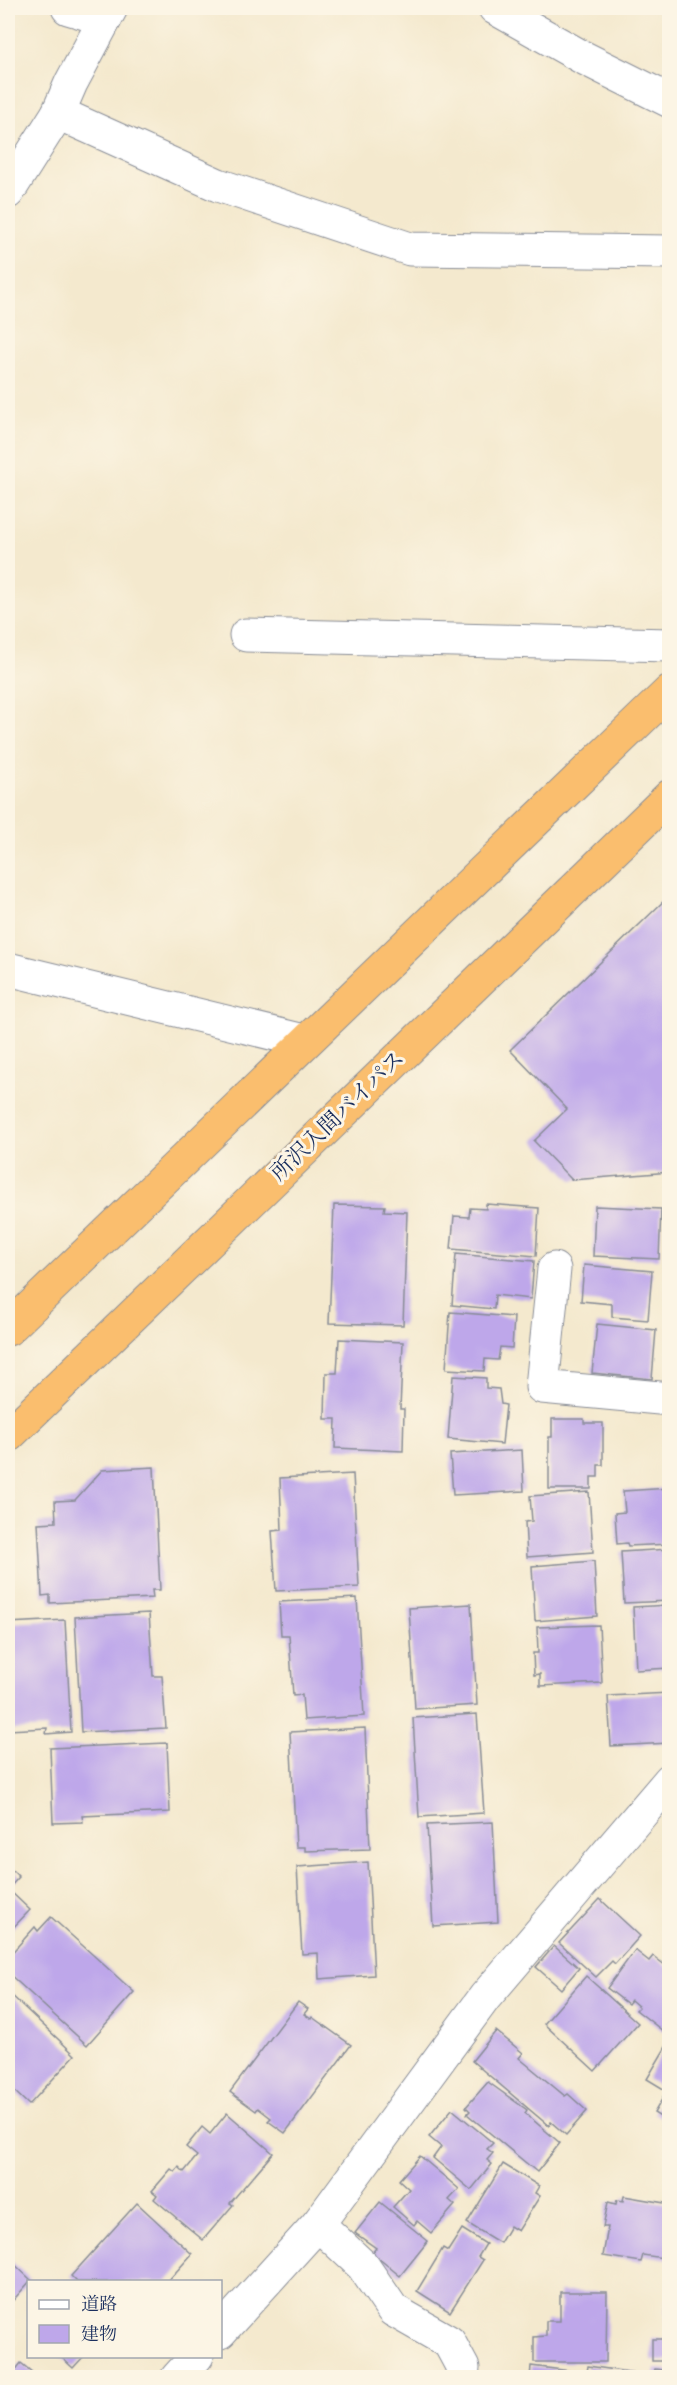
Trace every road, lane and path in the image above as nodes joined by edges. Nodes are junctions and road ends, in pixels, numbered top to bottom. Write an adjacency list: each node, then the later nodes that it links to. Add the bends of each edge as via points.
1 (68, 8): 3 (street)
2 (495, 8): 4 (street)
3 (108, 13): 5 (street)
4 (669, 101)
5 (58, 112): 6 (street); 7 (street, via 218,185 410,249)
6 (8, 192)
7 (669, 252)
8 (246, 635): 9 (street)
9 (669, 645)
10 (669, 691): 13 (highway)
11 (669, 796): 17 (highway, 所沢入間バイパス)
12 (8, 969): 13 (street)
13 (304, 1041): 15 (highway)
14 (554, 1269): 16 (street, via 542,1387)
15 (8, 1329)
16 (669, 1399)
17 (8, 1436)
18 (669, 1780): 19 (street, via 485,1997)
19 (318, 2224): 20 (street); 23 (street, via 363,2266 393,2310 449,2342 463,2368)
20 (222, 2330)
21 (195, 2358): 22 (street)
22 (177, 2378)
23 (461, 2378)

